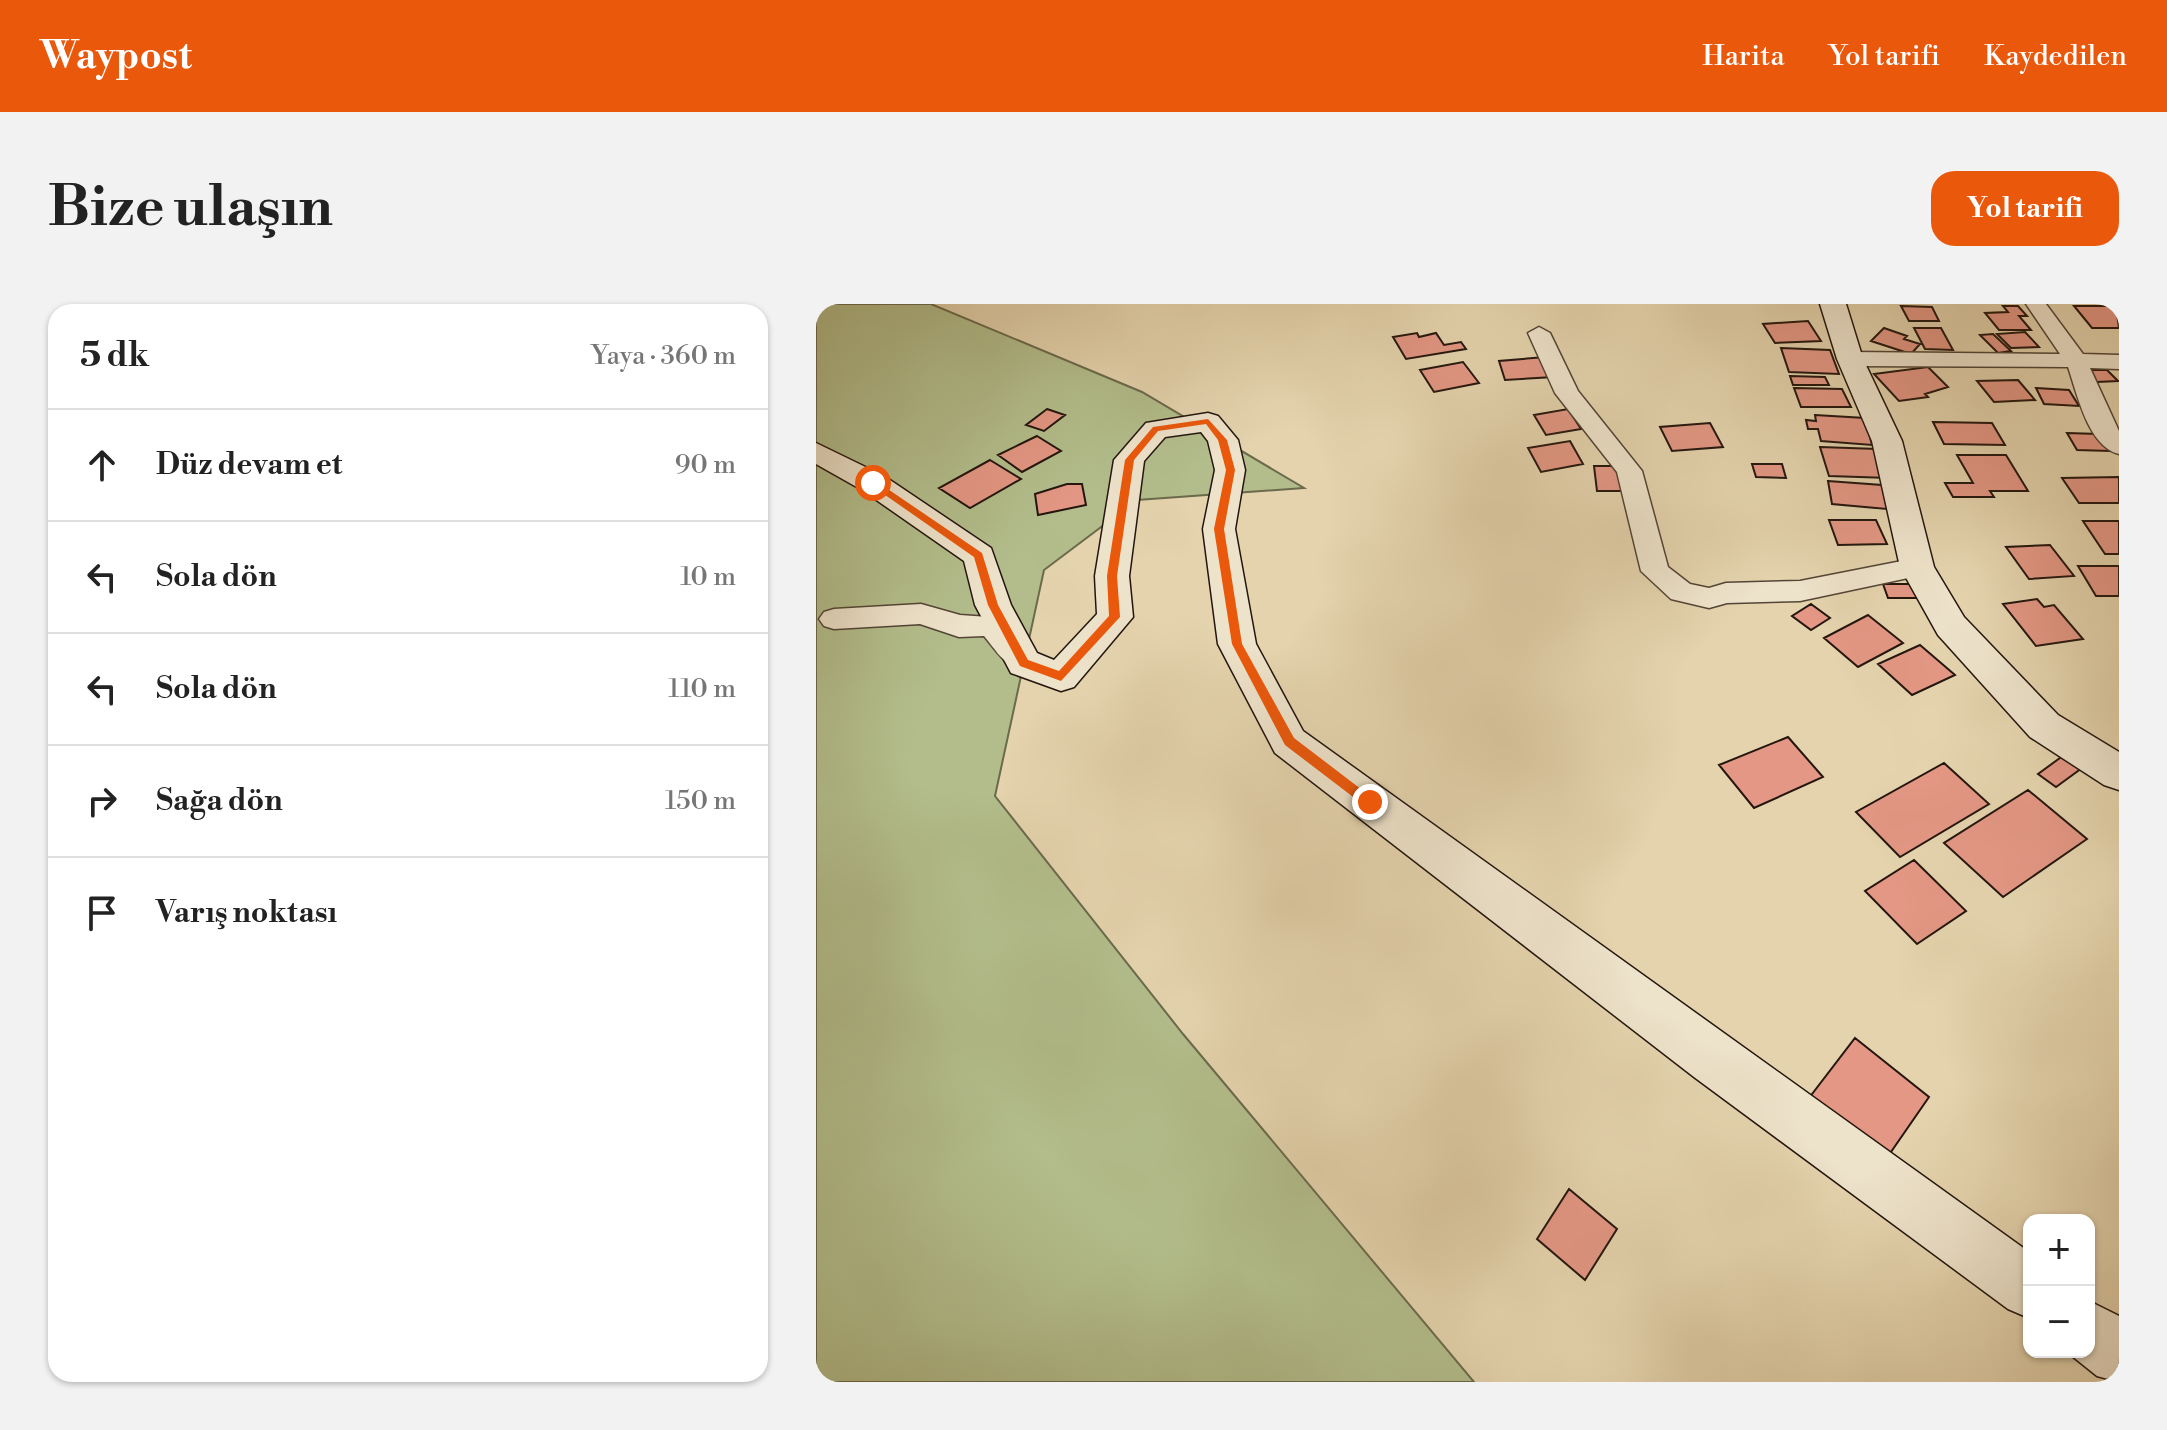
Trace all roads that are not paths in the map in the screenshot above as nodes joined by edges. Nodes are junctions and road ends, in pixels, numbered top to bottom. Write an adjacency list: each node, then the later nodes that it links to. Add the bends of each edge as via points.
1 (1833, 304): 4 (street)
2 (2036, 304): 5 (street)
3 (1539, 333): 9 (street, via 1567,393 1629,471 1655,571 1681,592 1709,598 1800,591)
4 (1850, 359): 5 (street); 9 (street, via 1887,441)
5 (2076, 360): 6 (street); 7 (street, via 2102,426)
6 (2119, 362)
7 (2119, 447)
8 (816, 452): 11 (street, via 873,483 979,556 993,605)
9 (1917, 567): 12 (street, via 1951,626 2044,726)
10 (834, 619): 11 (street, via 921,614 959,626 992,625)
11 (1024, 663): 13 (street, via 1061,677 1115,617 1112,576 1129,460 1156,429 1208,422 1223,440 1230,470 1219,529 1237,644 1289,742)
12 (2119, 773)
13 (2026, 1286)
14 (2095, 1336): 15 (street)
15 (2119, 1354)

